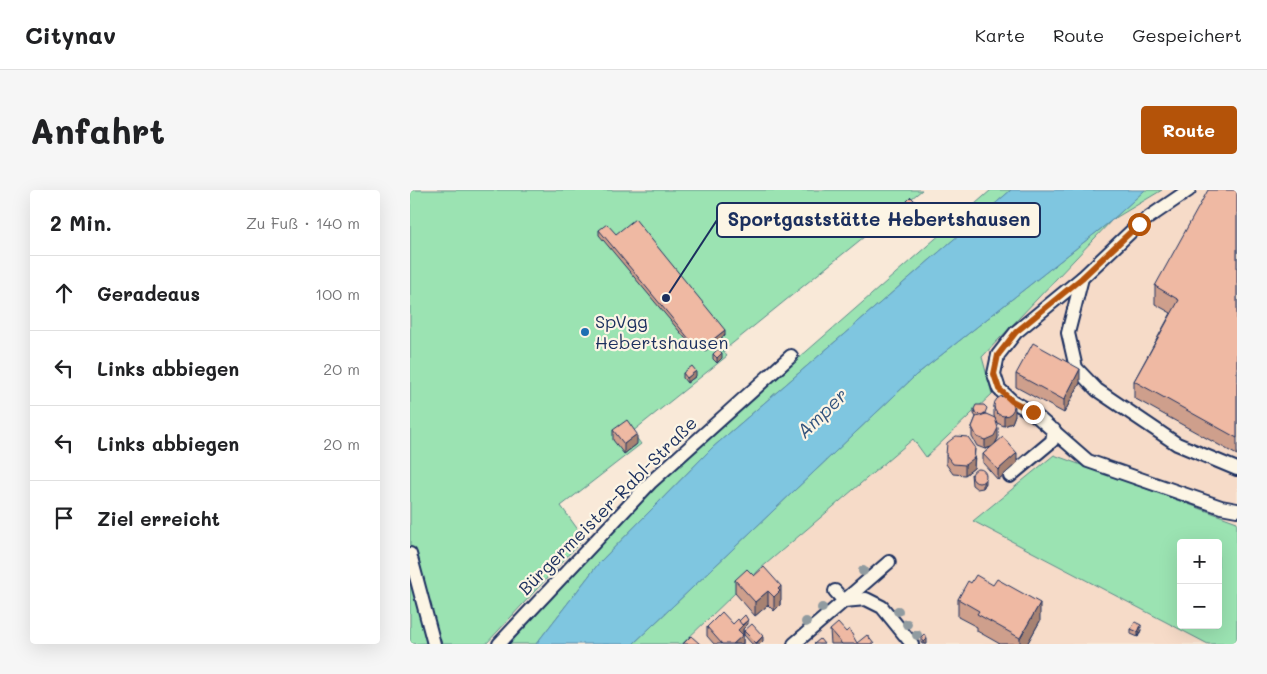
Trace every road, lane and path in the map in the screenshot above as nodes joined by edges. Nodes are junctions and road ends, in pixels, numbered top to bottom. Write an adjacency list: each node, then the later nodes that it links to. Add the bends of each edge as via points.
1 (1188, 190): 2 (street, via 1139,224)
2 (1082, 278): 4 (street, via 1016,332 998,355 994,374 999,389); 5 (street, via 1068,333 1076,368 1097,390 1177,444)
3 (791, 356): 13 (street, Bürgermeister-Rabl-Straße, via 651,482)
4 (1054, 430): 6 (street, via 1052,441); 7 (street, via 1088,461)
5 (1237, 470)
6 (1010, 476)
7 (1237, 510)
8 (410, 554): 12 (street)
9 (889, 562): 11 (street)
10 (835, 591): 11 (street)
11 (844, 601): 14 (street); 15 (street, via 866,599 882,606)
12 (434, 644)
13 (499, 644)
14 (794, 644)
15 (912, 644)

